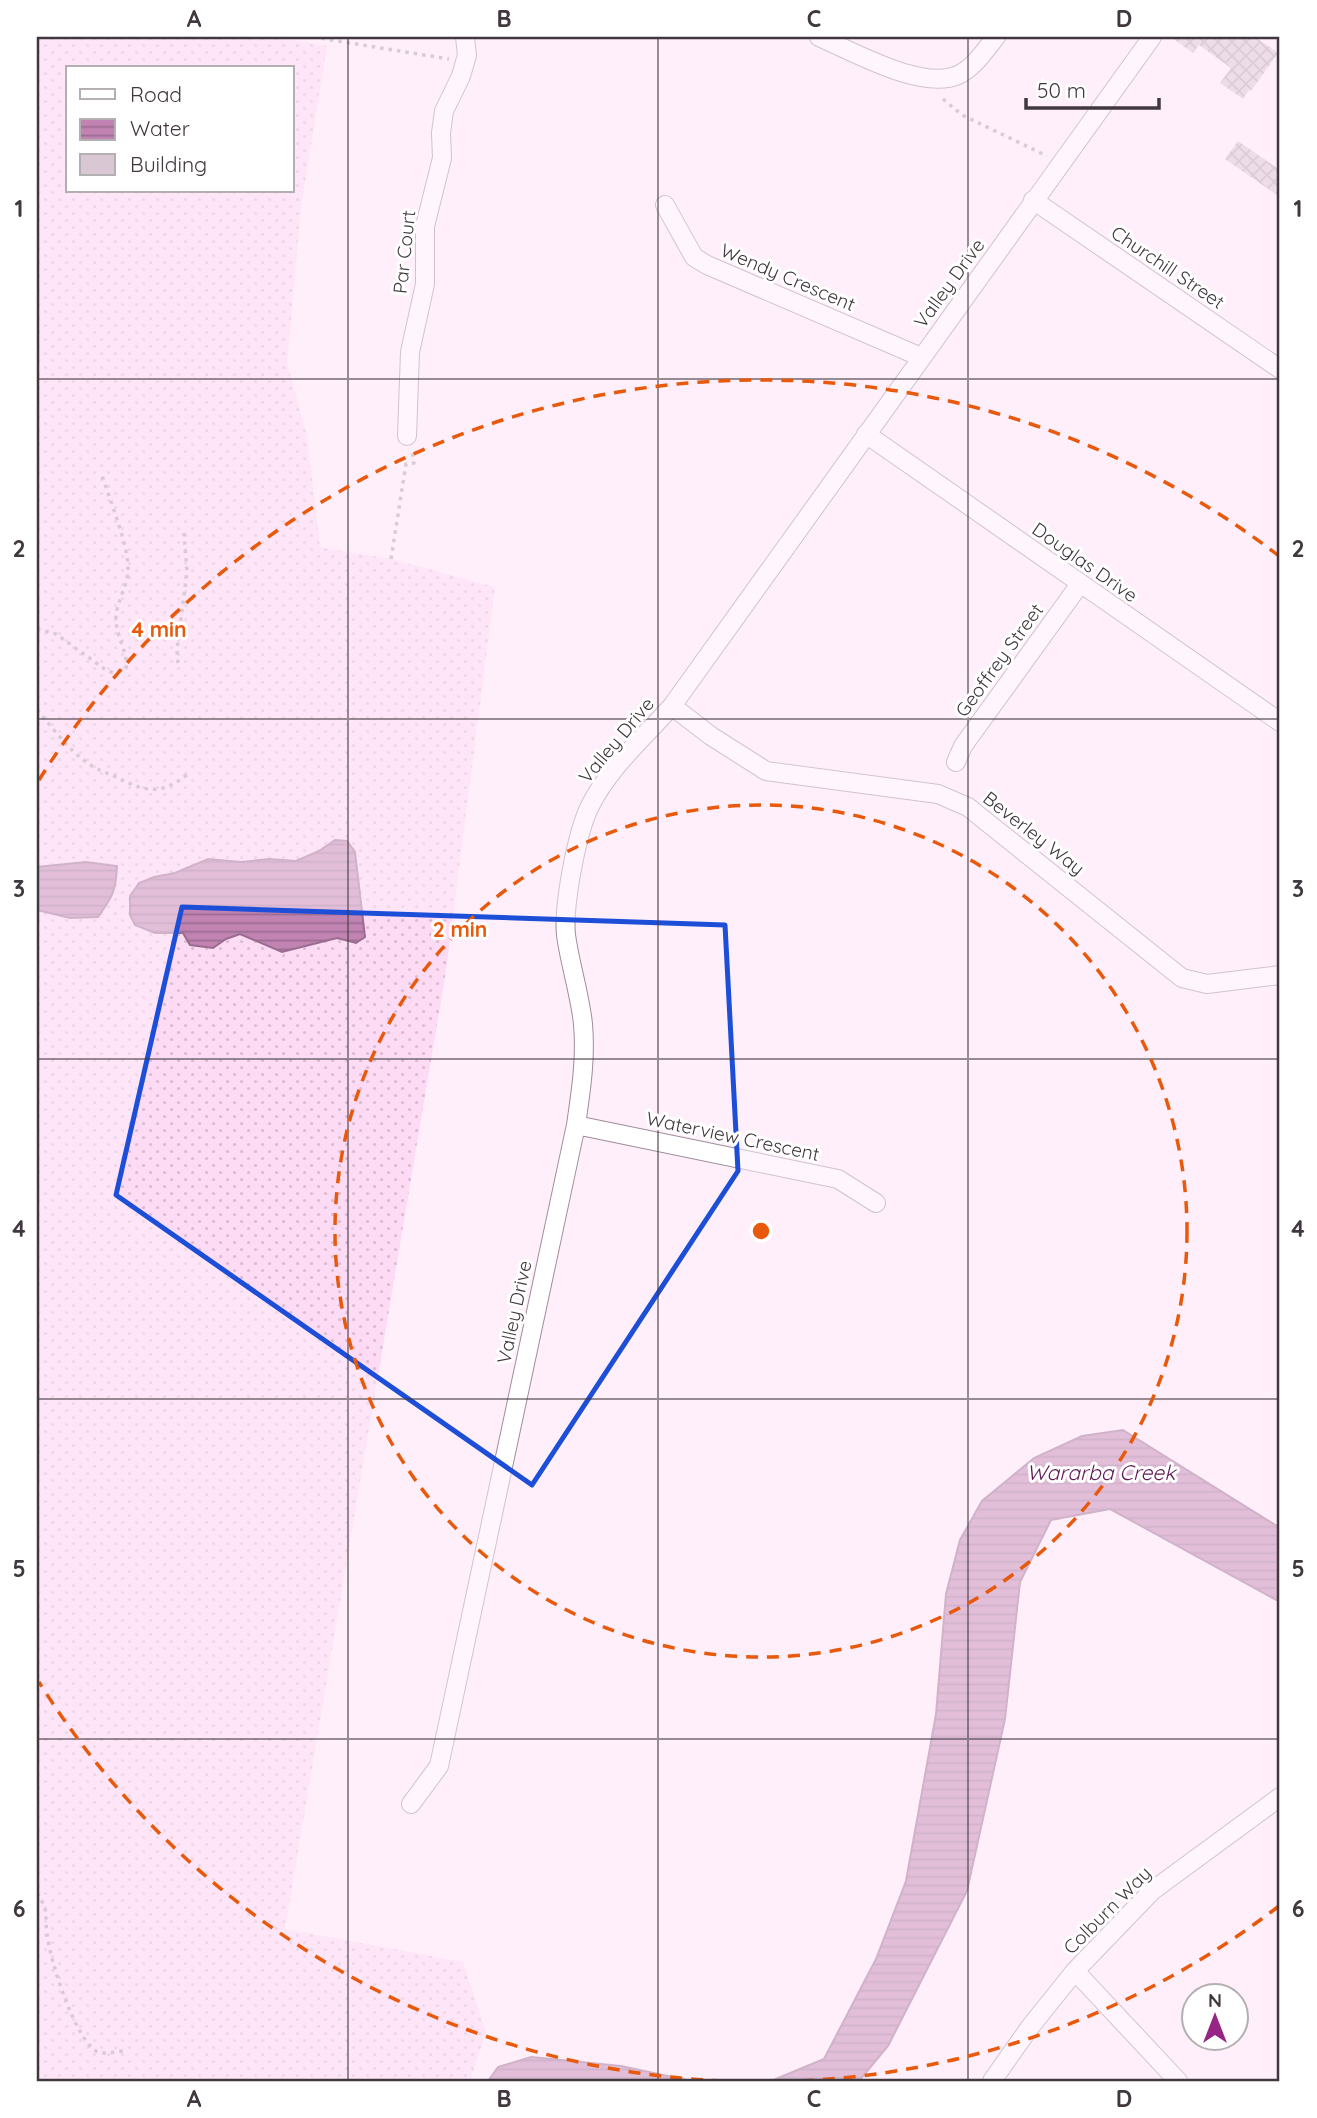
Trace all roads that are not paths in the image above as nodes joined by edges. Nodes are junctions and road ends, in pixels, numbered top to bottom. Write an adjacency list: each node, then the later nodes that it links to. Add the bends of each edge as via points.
1 (465, 37): 10 (street, Par Court, via 467,55 444,111 442,158 425,226 425,284 410,352)
2 (819, 37): 3 (street, via 914,77 939,81 960,74)
3 (996, 37)
4 (1152, 37): 5 (street, Valley Drive)
5 (1033, 200): 7 (street, Valley Drive); 8 (street, Churchill Street)
6 (665, 205): 7 (street, Wendy Crescent, via 694,257 707,265)
7 (921, 358): 9 (street, Valley Drive)
8 (1280, 369)
9 (866, 434): 11 (street, Douglas Drive); 12 (street, Valley Drive)
10 (407, 436)
11 (1080, 584): 13 (street, Douglas Drive); 14 (street, Geoffrey Street)
12 (672, 706): 15 (street, Beverley Way, via 765,771 938,794 968,807 1182,978 1207,984); 16 (street, Valley Drive, via 606,780 580,833 566,932 583,1022 584,1071)
13 (1280, 722)
14 (956, 762)
15 (1280, 975)
16 (576, 1125): 17 (street, Waterview Crescent, via 838,1179); 19 (street, Valley Drive, via 439,1766)
17 (876, 1203)
18 (1280, 1797): 20 (street, Colburn Way, via 1152,1891)
19 (411, 1804)
20 (1075, 1971): 21 (street, Colburn Way); 22 (street)
21 (992, 2081)
22 (1178, 2081)

